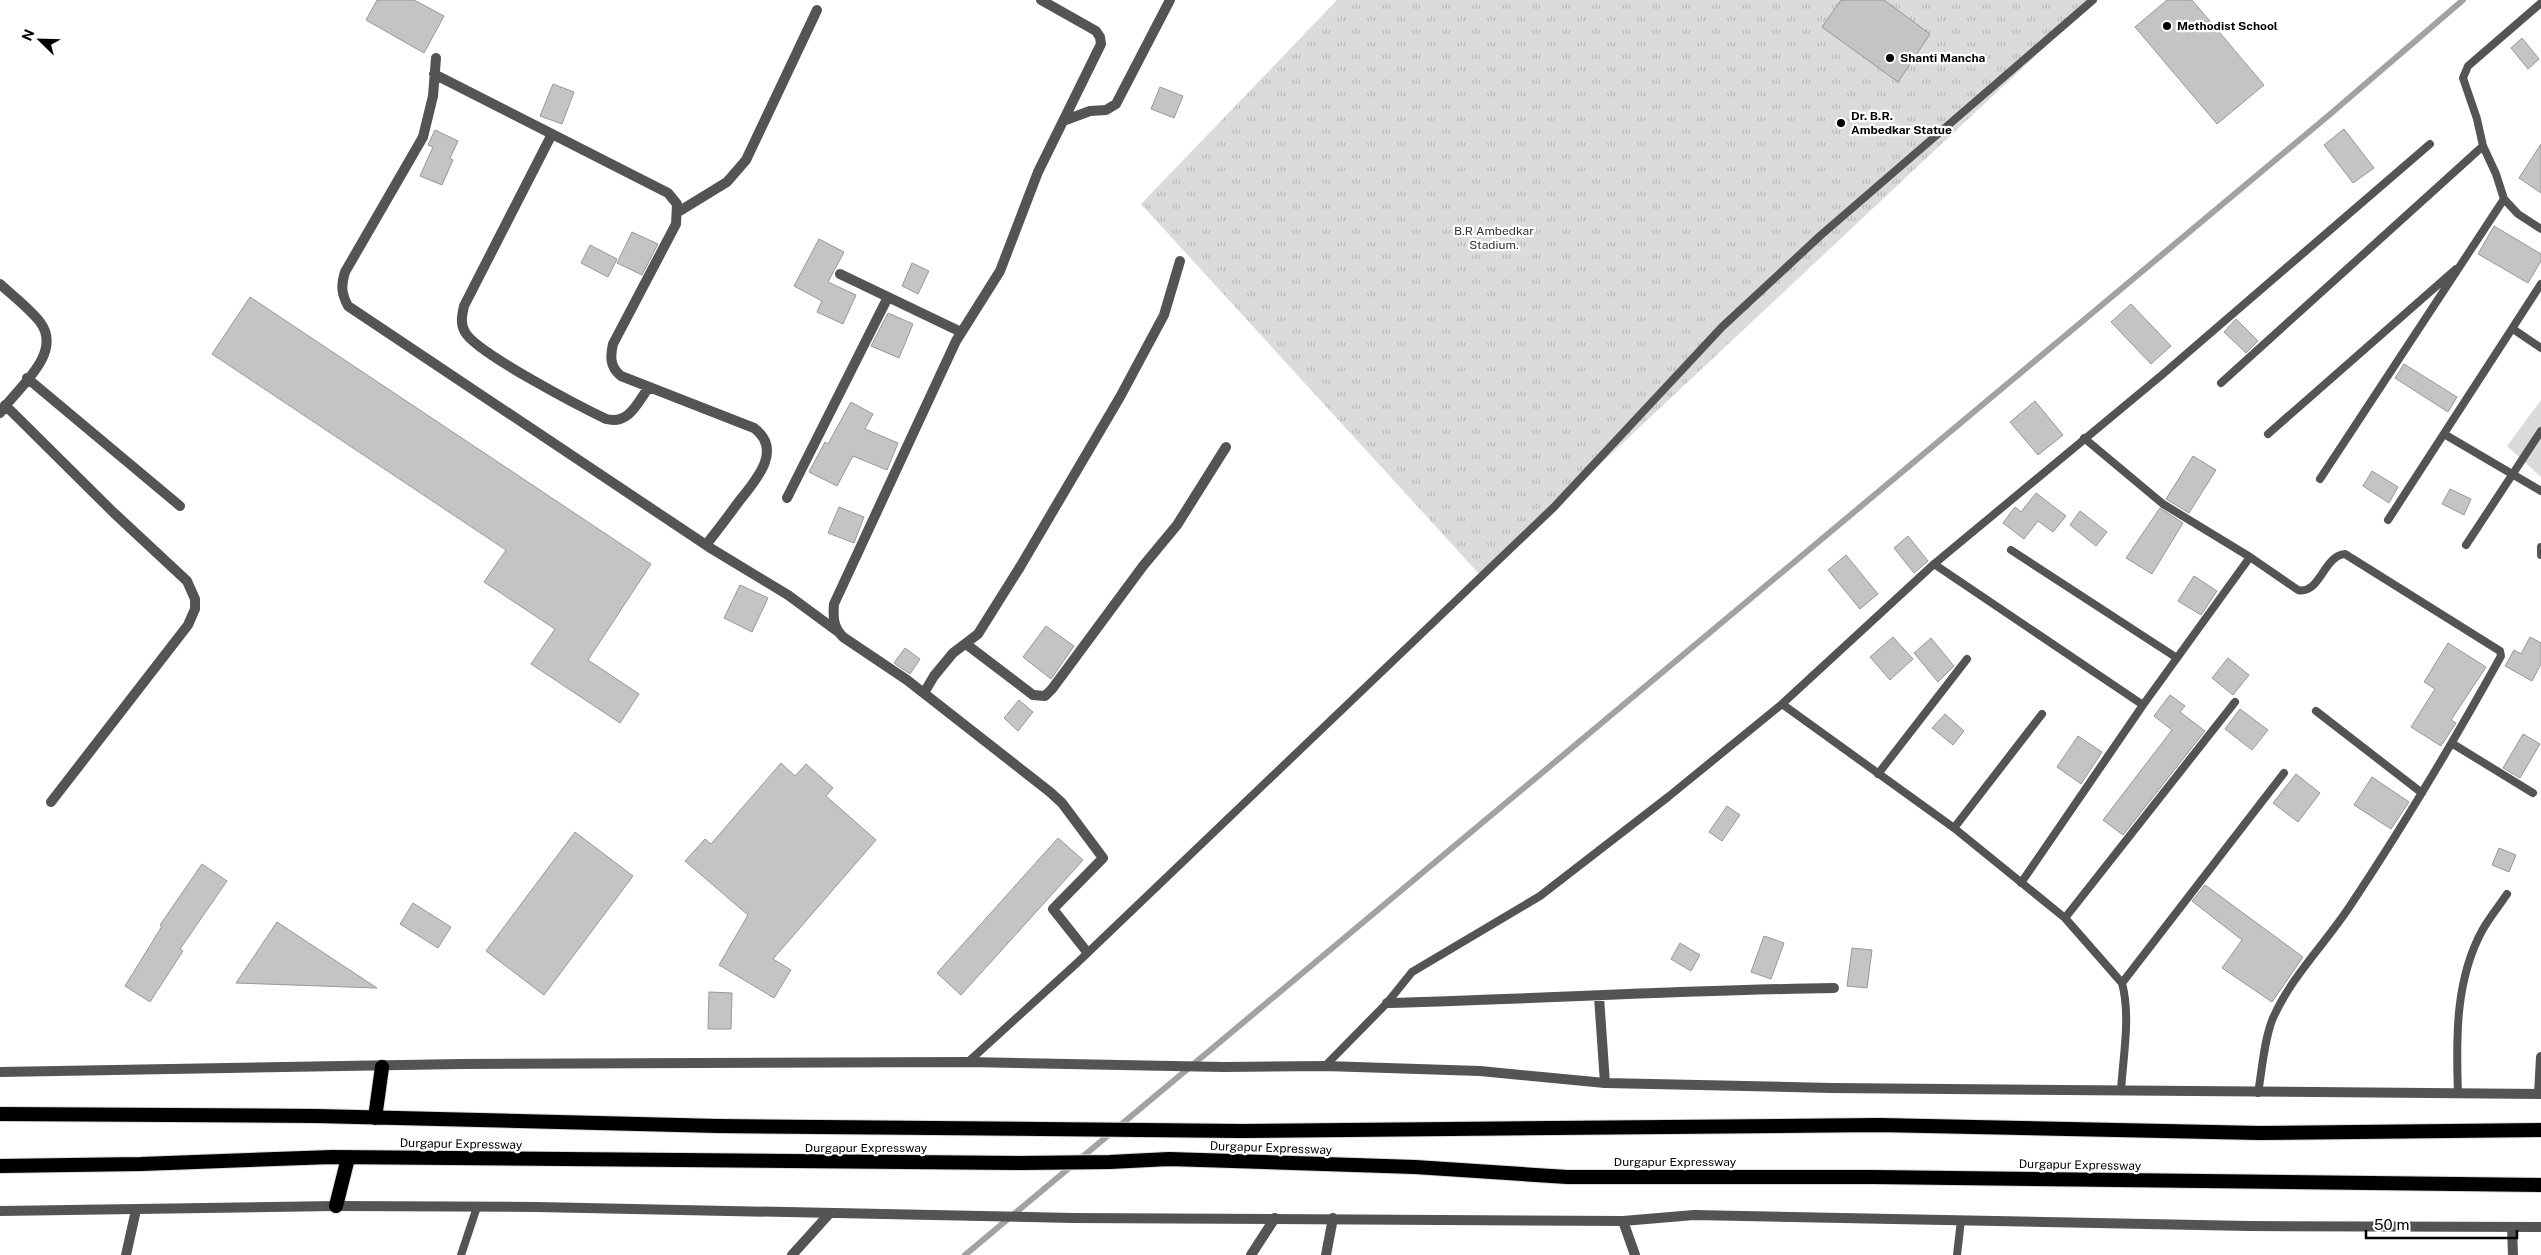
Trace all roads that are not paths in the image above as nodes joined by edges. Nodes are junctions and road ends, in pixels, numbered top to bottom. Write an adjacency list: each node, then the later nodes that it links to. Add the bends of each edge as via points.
1 (1041, 0): 8 (street, via 1100,37 1101,44)
2 (1170, 0): 8 (street, via 1116,104 1106,110 1090,111)
3 (2093, 0): 66 (lane, via 1821,235 1722,327 1554,507)
4 (2541, 3): 11 (lane, via 2468,66 2462,78 2477,119)
5 (817, 10): 13 (street, via 746,160 726,182)
6 (436, 58): 7 (street)
7 (434, 74): 9 (street); 39 (street, via 431,109 423,137 345,272 342,296 348,306)
8 (1063, 121): 22 (street, via 1038,172 1000,271)
9 (552, 134): 13 (street, via 668,194 677,204); 26 (street, via 464,306 465,333 472,342 510,366 606,419 617,422 626,418)
10 (2430, 144): 31 (lane)
11 (2482, 146): 12 (lane); 25 (lane)
12 (2504, 199): 14 (lane, via 2518,214); 16 (lane)
13 (678, 212): 26 (street, via 676,224 613,344 610,357 616,372)
14 (2541, 229)
15 (1180, 261): 47 (street, via 1164,315 1120,397 989,618)
16 (2465, 261): 29 (lane); 34 (lane)
17 (840, 274): 20 (street)
18 (0, 284): 24 (street, via 39,321 46,333 46,352)
19 (2541, 284): 21 (lane)
20 (888, 297): 22 (street); 36 (street)
21 (2513, 330): 23 (lane); 30 (lane)
22 (961, 332): 46 (street, via 834,604 833,618)
23 (2541, 348)
24 (27, 378): 27 (street); 37 (street)
25 (2221, 383)
26 (649, 387): 39 (street, via 754,428 762,435 767,448 762,472)
27 (3, 409): 61 (street, via 187,581 195,598 195,608 188,625)
28 (2541, 431): 33 (lane)
29 (2268, 434)
30 (2444, 434): 33 (lane); 38 (lane)
31 (2084, 438): 44 (lane, via 2163,504); 45 (lane)
32 (1226, 447): 47 (street, via 1177,525 1044,696 1032,695)
33 (2513, 474): 35 (lane); 40 (lane)
34 (2320, 479)
35 (2541, 491)
36 (787, 498)
37 (180, 506)
38 (2388, 520)
39 (706, 545): 46 (street, via 788,595)
40 (2466, 545)
41 (2541, 547): 43 (lane)
42 (2011, 550): 48 (lane)
43 (2541, 555)
44 (2250, 557): 48 (lane); 56 (lane, via 2304,591 2310,589 2332,559 2345,554 2500,651 2501,656)
45 (1934, 564): 52 (lane); 53 (lane)
46 (837, 631): 50 (street)
47 (966, 644): 50 (street, via 944,664)
48 (2177, 658): 53 (lane)
49 (1967, 659): 58 (lane)
50 (924, 693): 66 (street, via 1062,803 1103,858 1053,909)
51 (2235, 702): 65 (lane)
52 (1782, 704): 58 (lane); 70 (lane, via 1540,896 1412,972)
53 (2143, 705): 63 (lane)
54 (2316, 711): 59 (lane)
55 (2042, 714): 62 (lane)
56 (2453, 744): 59 (lane); 60 (lane)
57 (2284, 773): 67 (lane)
58 (1878, 774): 62 (lane)
59 (2422, 793): 78 (lane, via 2349,908 2289,988 2272,1020)
60 (2533, 793)
61 (51, 802)
62 (1954, 828): 63 (lane)
63 (2021, 882): 65 (lane)
64 (2506, 894): 79 (lane, via 2483,930 2465,976 2456,1038)
65 (2065, 918): 67 (lane)
66 (1087, 952): 72 (lane)
67 (2122, 983): 77 (lane, via 2126,1014)
68 (1834, 988): 69 (street)
69 (1599, 997): 70 (street); 76 (street)
70 (1387, 1003): 73 (lane)
71 (2541, 1056): 80 (street)
72 (968, 1062): 73 (street); 74 (street)
73 (1325, 1066): 76 (street, via 1480,1071)
74 (382, 1067): 75 (street); 82 (highway)
75 (0, 1072)
76 (1605, 1082): 77 (street)
77 (2121, 1091): 78 (street)
78 (2258, 1093): 79 (street)
79 (2458, 1094): 80 (street)
80 (2540, 1094)
81 (0, 1114): 82 (highway, Durgapur Expressway)
82 (375, 1118): 83 (highway, Durgapur Expressway, via 718,1126 1242,1131 1879,1125 2260,1132)
83 (2541, 1130)
84 (348, 1158): 85 (highway, Durgapur Expressway); 86 (highway, Durgapur Expressway, via 1020,1163 1169,1159 1416,1167 1567,1176); 87 (highway)
85 (0, 1166)
86 (2541, 1185)
87 (336, 1206): 88 (street); 89 (street)
88 (477, 1207): 91 (street); 99 (lane)
89 (136, 1210): 90 (street); 98 (street)
90 (0, 1211)
91 (830, 1213): 92 (street); 100 (street)
92 (1275, 1218): 93 (street); 101 (street)
93 (1333, 1218): 95 (street); 102 (street)
94 (1961, 1220): 95 (street, via 1694,1215); 96 (street); 104 (lane)
95 (1623, 1221): 103 (street)
96 (2512, 1227): 97 (street); 105 (street)
97 (2541, 1227)
98 (126, 1255)
99 (461, 1255)
100 (792, 1255)
101 (1251, 1255)
102 (1326, 1255)
103 (1635, 1255)
104 (1957, 1255)
105 (2513, 1255)

